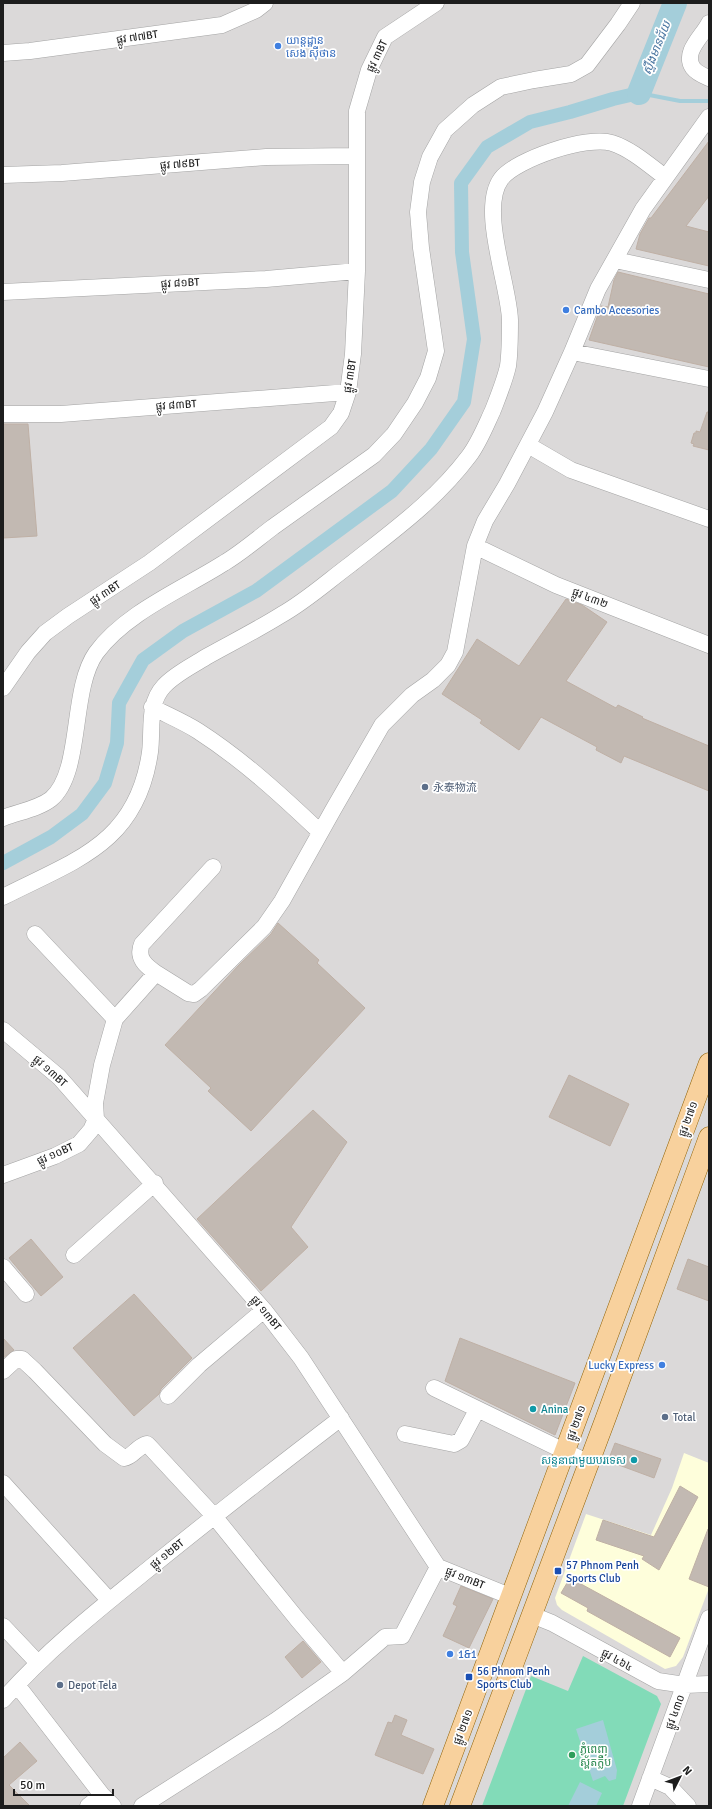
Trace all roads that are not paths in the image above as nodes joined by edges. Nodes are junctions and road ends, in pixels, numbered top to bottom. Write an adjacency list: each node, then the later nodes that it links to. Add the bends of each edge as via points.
1 (265, 3): 5 (street, ផ្លូវ ៧៧BT, via 256,10 222,25)
2 (436, 3): 8 (street, ផ្លូវ ៣BT, via 385,36 369,70 357,111)
3 (632, 3): 25 (street, via 587,65 571,74 501,87 473,105 445,130 430,157 422,182 418,212 436,351 428,378 394,434 374,455 225,563 136,616 113,635 96,654 83,688 70,762 60,789 50,799)
4 (709, 23): 6 (street, via 692,49 690,59 694,69)
5 (3, 53)
6 (709, 78)
7 (709, 118): 10 (street)
8 (356, 156): 9 (street, ផ្លូវ ៧៩BT, via 266,157 62,173); 12 (street, ផ្លូវ ៣BT)
9 (3, 175)
10 (665, 177): 11 (street, via 643,209); 24 (street, via 623,148 609,142 584,142 536,156 515,166 500,180 494,199 494,222 510,317 508,365 493,409 471,454 427,504 403,525 285,613 182,671 162,688)
11 (615, 260): 13 (street); 15 (street, via 598,289)
12 (357, 271): 14 (street, ផ្លូវ ៨១BT, via 266,279); 17 (street, ផ្លូវ ៣BT, via 353,354)
13 (709, 280)
14 (3, 292)
15 (572, 352): 16 (street); 19 (street)
16 (709, 379)
17 (348, 392): 18 (street, ផ្លូវ ៨៣BT, via 61,414); 23 (street, ផ្លូវ ៣BT, via 331,427 149,563 46,633 28,652)
18 (3, 414)
19 (528, 445): 20 (street, via 571,470); 21 (street, via 485,521)
20 (709, 519)
21 (475, 546): 22 (street, ផ្លូវ ៤៣២, via 556,585); 26 (street, via 455,652 448,665 412,695 382,725)
22 (709, 645)
23 (3, 688)
24 (152, 707): 26 (street, via 198,730 233,756 271,786); 28 (street, via 148,761 139,796 124,820 108,839 80,859)
25 (3, 818)
26 (320, 832): 30 (street, via 282,901 264,927 201,989 194,994 188,993)
27 (213, 867): 30 (street, via 142,944 140,956 145,965)
28 (3, 897)
29 (35, 934): 31 (street)
30 (156, 973): 31 (street)
31 (115, 1019): 34 (street, via 97,1089)
32 (3, 1030): 34 (street, ផ្លូវ ១៣BT, via 59,1076)
33 (709, 1063): 48 (main road, ផ្លូវ ២៧១)
34 (96, 1119): 36 (street, ផ្លូវ ១០BT, via 91,1130 79,1144); 37 (street, ផ្លូវ ១៣BT)
35 (709, 1137): 49 (main road)
36 (3, 1176)
37 (154, 1183): 38 (street); 41 (street, ផ្លូវ ១៣BT)
38 (74, 1255)
39 (3, 1267): 40 (street)
40 (26, 1294)
41 (264, 1310): 44 (street, via 199,1365); 46 (street, ផ្លូវ ១៣BT, via 301,1358)
42 (3, 1371): 51 (street, via 16,1359 22,1359 105,1444 124,1458 128,1458 140,1446 147,1444)
43 (434, 1388): 45 (street)
44 (168, 1396)
45 (477, 1410): 47 (street, via 461,1440 454,1444); 48 (street)
46 (341, 1418): 51 (street, ផ្លូវ ១២BT); 52 (street, ផ្លូវ ១៣BT)
47 (405, 1434)
48 (565, 1452): 49 (street); 53 (main road, ផ្លូវ ២៧១)
49 (589, 1463): 55 (main road)
50 (3, 1483): 54 (street)
51 (214, 1516): 54 (street, ផ្លូវ ១២BT); 59 (street, via 296,1619)
52 (438, 1567): 53 (street, ផ្លូវ ១៣BT); 59 (street, via 405,1633 398,1637 385,1637)
53 (512, 1597): 69 (main road, ផ្លូវ ២៧១)
54 (109, 1600): 58 (street, ផ្លូវ ១២BT)
55 (532, 1615): 62 (street, ផ្លូវ ៤៦៤, via 552,1623 658,1681); 70 (main road)
56 (709, 1618): 62 (street, ផ្លូវ ៤៣០)
57 (3, 1626): 58 (street)
58 (38, 1663): 61 (street, ផ្លូវ ១២BT)
59 (343, 1673): 68 (street, via 275,1721)
60 (709, 1684): 62 (street, ផ្លូវ ៤៦៤)
61 (17, 1685): 63 (street, ផ្លូវ ១២BT); 65 (street)
62 (685, 1685): 64 (street, ផ្លូវ ៤៣០)
63 (3, 1700)
64 (650, 1778): 71 (street, ផ្លូវ ៤៣០); 72 (street, via 670,1787)
65 (102, 1794): 66 (street); 67 (street)
66 (88, 1806)
67 (113, 1806)
68 (142, 1806)
69 (433, 1806)
70 (460, 1806)
71 (640, 1806)
72 (688, 1806)

